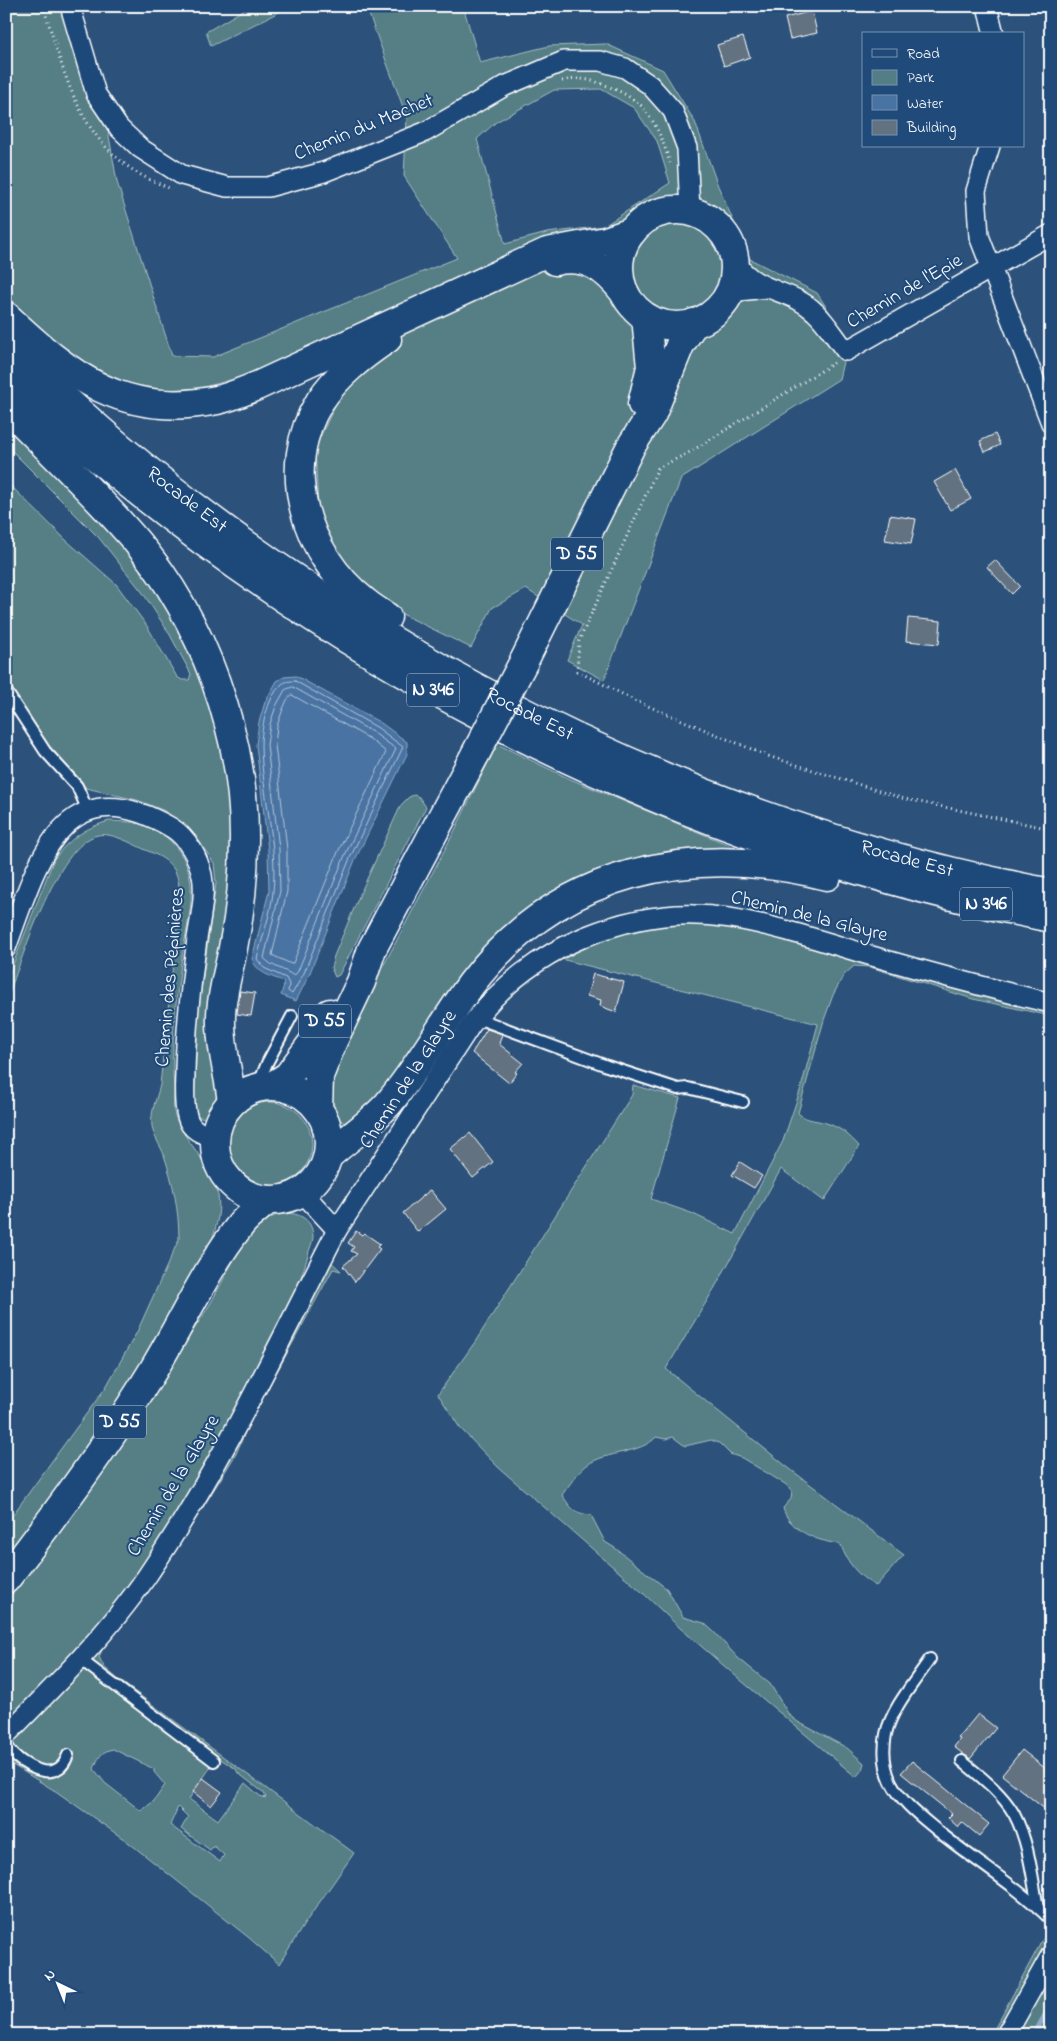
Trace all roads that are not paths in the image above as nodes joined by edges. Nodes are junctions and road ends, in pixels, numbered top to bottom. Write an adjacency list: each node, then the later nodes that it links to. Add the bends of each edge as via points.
1 (70, 6): 5 (street, Chemin du Machet, via 96,94 119,128 140,148 182,175 227,187 268,187 324,172 425,132 505,86 556,65 600,61 625,68 650,85 673,110 687,148)
2 (987, 6): 3 (street)
3 (994, 32)
4 (989, 148): 9 (street, via 976,191 979,236)
5 (690, 201): 6 (main road, via 643,221); 8 (main road, via 721,229)
6 (632, 232): 11 (main road, via 619,261); 13 (main road, via 606,241 547,252 257,386 218,399 184,405 126,399 97,388 67,368)
7 (1051, 234): 9 (street, Chemin de l'Epie)
8 (739, 258): 10 (street, Chemin de l'Epie, via 743,273); 12 (main road)
9 (990, 269): 10 (street, Chemin de l'Epie, via 846,351 815,312 786,293); 19 (street)
10 (766, 288): 12 (street, Chemin de l'Epie)
11 (624, 292): 14 (main road); 21 (main road, via 611,275 581,260 543,265 387,339 338,379 320,401 310,421 302,444 298,472 301,503 311,533 328,563 351,590 365,603 429,645)
12 (729, 295): 15 (main road, via 708,317)
13 (6, 316)
14 (646, 317): 15 (main road, via 662,324); 20 (main road, D 55, via 651,367)
15 (694, 323): 20 (main road, D 55, via 680,345 652,414)
16 (6, 344): 21 (main road, Rocade Est / N 346, via 149,471 226,530 313,590)
17 (6, 377): 24 (main road, Rocade Est / N 346, via 103,464 189,532 296,607 462,707 639,792 801,852)
18 (6, 406): 33 (main road, via 93,494 154,565 190,623 222,701 238,768 244,839 239,910 220,1016)
19 (1051, 423)
20 (631, 446): 28 (main road, D 55, bridge, via 523,662)
21 (439, 666): 25 (main road, Rocade Est / N 346, via 531,716 597,747 723,799 808,830 897,856)
22 (6, 691): 23 (lane, via 45,751 78,786)
23 (88, 811): 27 (street, Chemin des Pépinières, via 63,827 47,848); 36 (street, Chemin des Pépinières, via 112,807 143,814 175,830 197,857 203,893 190,989 185,1097 190,1123 203,1135)
24 (923, 888): 26 (main road, Rocade Est / N 346); 37 (main road, via 886,892 802,870 724,862 657,867 601,883 549,912 495,956 473,982 404,1085 386,1106)
25 (1051, 893)
26 (1051, 918)
27 (6, 948)
28 (372, 949): 32 (main road, D 55, via 288,1076); 35 (main road, D 55, via 361,982 319,1076)
29 (1051, 1002): 31 (street, Chemin de la Glayre, via 756,923 720,916 680,914 623,923 572,942 523,973)
30 (292, 1016): 32 (lane, via 267,1063)
31 (477, 1018): 34 (lane, via 678,1089 688,1088); 41 (street, Chemin de la Glayre)
32 (265, 1087): 33 (main road, via 244,1093); 35 (main road, via 290,1089 306,1097)
33 (232, 1102): 36 (main road, via 218,1124)
34 (743, 1102)
35 (318, 1110): 37 (main road, via 326,1124)
36 (215, 1136): 38 (main road, via 217,1158)
37 (328, 1156): 39 (main road, via 314,1182)
38 (226, 1177): 40 (main road, via 237,1189 252,1197); 42 (main road, D 55, via 228,1217)
39 (302, 1192): 40 (main road, via 285,1199); 41 (street)
40 (268, 1200): 42 (main road, D 55, via 243,1222)
41 (336, 1230): 44 (street, Chemin de la Glayre, via 199,1492 128,1602)
42 (219, 1255): 43 (main road, D 55, via 133,1403)
43 (6, 1579)
44 (80, 1659): 46 (street, Chemin de la Glayre); 50 (lane)
45 (930, 1659): 51 (lane, via 892,1715 886,1732 885,1764 891,1781 913,1811)
46 (6, 1734)
47 (6, 1744): 48 (lane, via 23,1761 41,1770 59,1768)
48 (68, 1755)
49 (962, 1760): 51 (lane, via 1013,1812 1023,1834)
50 (214, 1761)
51 (1038, 1908): 52 (lane)
52 (1051, 1920)
53 (1051, 1955): 54 (street)
54 (1006, 2035)

